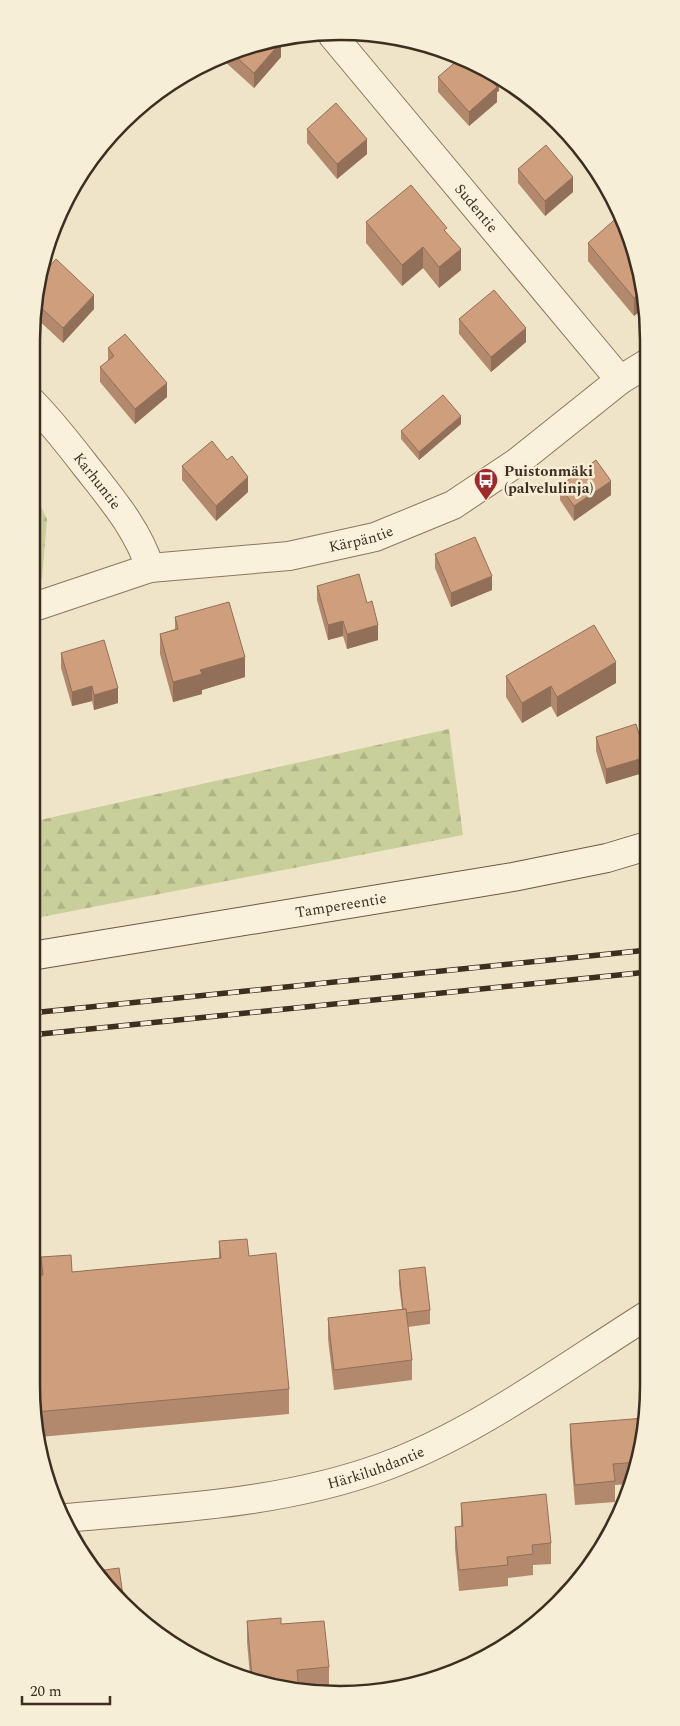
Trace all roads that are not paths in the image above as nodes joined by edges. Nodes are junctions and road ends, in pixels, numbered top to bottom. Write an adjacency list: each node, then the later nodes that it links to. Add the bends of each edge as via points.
1 (336, 40): 3 (street, Sudentie)
2 (640, 368): 3 (street, Kärpäntie)
3 (620, 380): 5 (street, Kärpäntie, via 516,463 453,505 375,537 289,556)
4 (40, 410): 5 (street, Karhuntie, via 120,510 145,550)
5 (150, 568): 6 (street, Kärpäntie)
6 (40, 605)
7 (640, 848): 8 (street, Tampereentie, via 513,878)
8 (40, 955)
9 (640, 1320): 10 (street, Härkiluhdantie, via 481,1420 384,1467 333,1483 232,1503)
10 (70, 1518)

